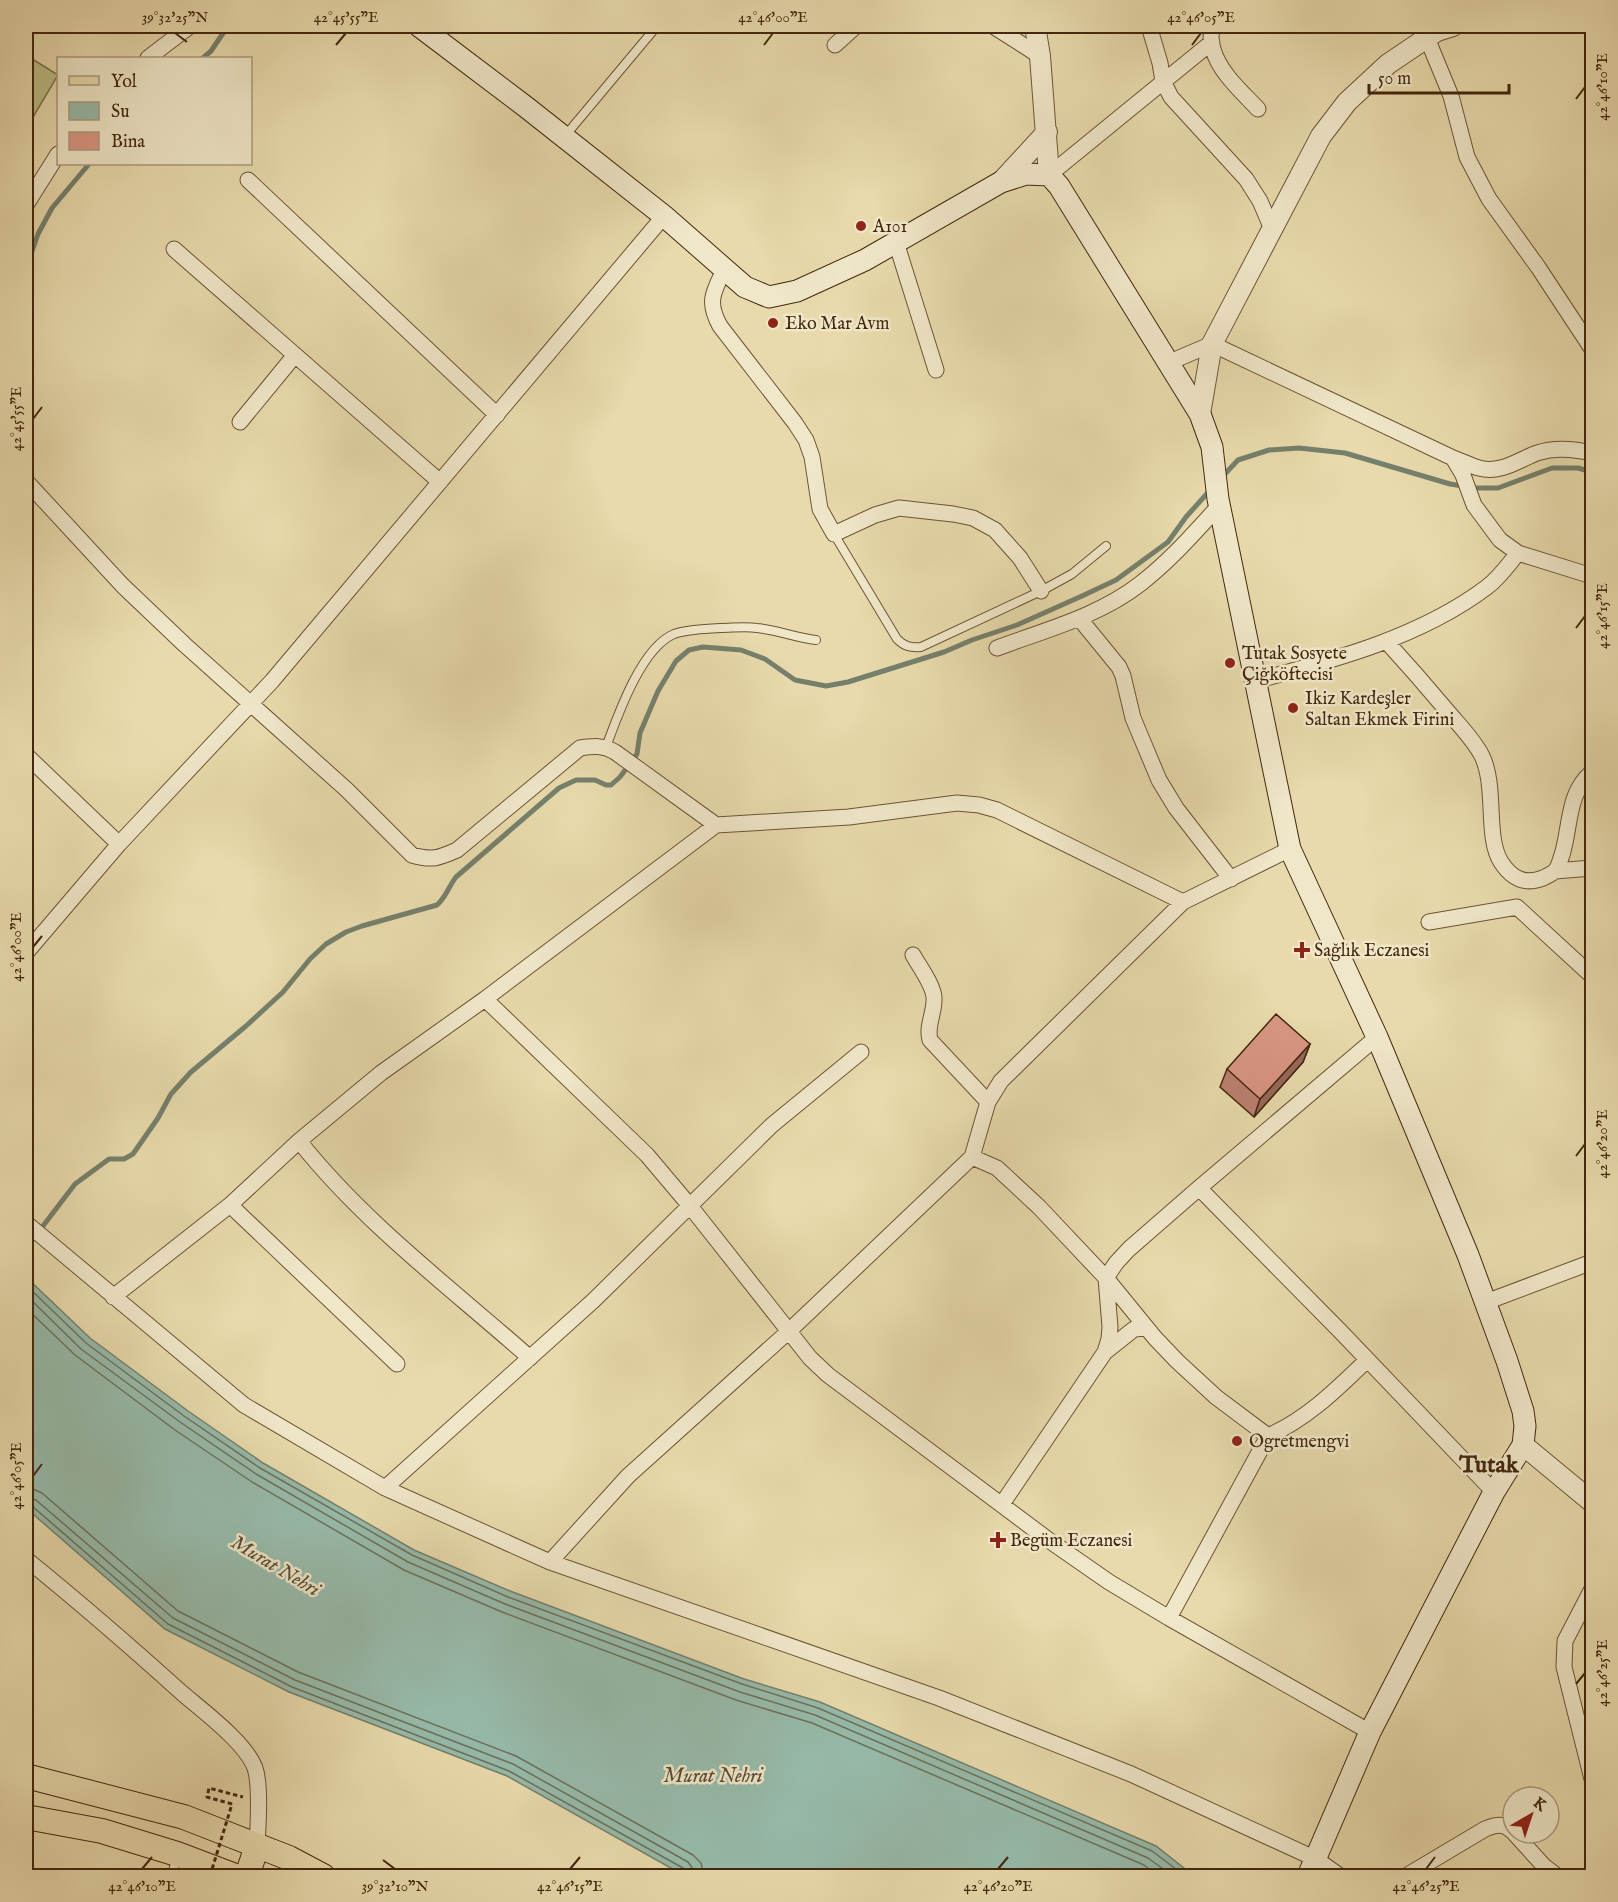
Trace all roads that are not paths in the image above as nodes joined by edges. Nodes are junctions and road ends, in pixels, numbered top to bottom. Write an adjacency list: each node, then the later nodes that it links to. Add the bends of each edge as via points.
1 (190, 26): 13 (street)
2 (419, 26): 17 (main road)
3 (657, 26): 17 (lane)
4 (856, 26): 11 (street)
5 (993, 26): 12 (street)
6 (1035, 26): 12 (street)
7 (1149, 26): 14 (street)
8 (1212, 26): 10 (street)
9 (1438, 30): 24 (street, via 1388,64 1347,102 1321,136); 29 (street, via 1467,157 1489,199)
10 (1212, 42): 14 (street); 15 (street, via 1220,64)
11 (835, 45)
12 (1040, 56): 16 (street)
13 (149, 57)
14 (1163, 81): 19 (street); 24 (street, via 1171,97 1246,179)
15 (1258, 109)
16 (1047, 132): 19 (street); 21 (street)
17 (564, 137): 23 (main road)
18 (57, 156): 22 (street)
19 (1049, 175): 21 (main road, via 1026,174); 31 (main road)
20 (248, 180): 34 (street)
21 (1001, 183): 25 (main road)
22 (26, 205)
23 (664, 216): 27 (main road); 34 (street)
24 (1272, 229): 28 (street)
25 (896, 242): 27 (main road, via 797,291 770,297 745,287); 32 (street)
26 (174, 249): 30 (street)
27 (725, 268): 41 (street, via 712,296 714,315 806,440 820,509)
28 (1212, 344): 31 (street); 33 (street); 37 (street)
29 (1593, 349)
30 (295, 355): 35 (street); 39 (street)
31 (1170, 362): 33 (main road)
32 (936, 370)
33 (1200, 414): 40 (main road, via 1212,447)
34 (497, 415): 39 (street)
35 (240, 422)
36 (1593, 453): 37 (street, via 1556,449 1498,469 1480,469)
37 (1453, 458): 43 (street, via 1474,505 1500,540)
38 (26, 481): 51 (street, via 123,586)
39 (440, 482): 51 (street)
40 (1218, 502): 46 (street, via 1165,563 1139,585); 50 (main road)
41 (834, 534): 45 (street, via 898,508 973,518 995,530 1020,558); 45 (lane, via 897,639 908,647 921,647)
42 (1106, 546): 45 (lane, via 1072,574)
43 (1518, 553): 44 (street); 48 (street, via 1488,586 1460,605)
44 (1593, 576)
45 (1041, 591)
46 (1079, 618): 49 (street); 60 (street, via 1119,667 1133,718 1159,780)
47 (816, 640): 52 (lane, via 754,627 708,629 669,637 654,649 634,682)
48 (1386, 640): 50 (street, via 1330,661); 61 (street, via 1482,756 1490,780 1494,840 1500,861)
49 (997, 648)
50 (1255, 681): 57 (main road)
51 (250, 703): 52 (street, via 412,855 426,859 457,850 580,748); 56 (street)
52 (611, 749): 55 (street)
53 (26, 755): 56 (street)
54 (1593, 772): 59 (street, via 1579,786 1573,800 1567,839)
55 (716, 825): 62 (street, via 979,804); 68 (street)
56 (119, 844): 65 (street)
57 (1290, 849): 60 (street); 69 (main road)
58 (1593, 868): 59 (street)
59 (1555, 871): 61 (street, via 1533,882)
60 (1231, 879): 62 (street)
61 (1522, 881): 63 (street)
62 (1183, 902): 71 (street, via 1000,1081)
63 (1517, 907): 64 (street); 67 (street)
64 (1429, 922)
65 (26, 953)
66 (913, 955): 71 (street, via 933,992 930,1040)
67 (1593, 976)
68 (485, 999): 72 (street, via 381,1073); 76 (street, via 647,1155)
69 (1377, 1037): 74 (street); 81 (main road)
70 (861, 1052): 76 (street, via 779,1119)
71 (988, 1102): 73 (street)
72 (299, 1142): 75 (street); 85 (street, via 359,1209)
73 (972, 1156): 79 (street, via 997,1168); 83 (street)
74 (1199, 1188): 79 (street, via 1129,1249); 86 (street)
75 (230, 1205): 80 (street); 87 (street)
76 (690, 1206): 83 (street); 85 (street)
77 (26, 1222): 80 (street)
78 (1593, 1262): 81 (street)
79 (1106, 1278): 82 (street); 84 (street, via 1110,1327)
80 (113, 1297): 90 (street, via 244,1405)
81 (1486, 1302): 89 (main road, via 1522,1412)
82 (1146, 1328): 84 (street, via 1134,1329); 88 (street, via 1216,1397)
83 (789, 1331): 93 (street, via 828,1375); 94 (street, via 628,1476)
84 (1105, 1352): 93 (street)
85 (530, 1359): 90 (street)
86 (1368, 1360): 88 (street, via 1322,1402); 91 (street)
87 (397, 1364)
88 (1268, 1436): 97 (street)
89 (1523, 1445): 91 (main road); 92 (street)
90 (385, 1488): 94 (street)
91 (1494, 1492): 98 (main road)
92 (1593, 1502)
93 (1002, 1504): 97 (street, via 1109,1582)
94 (550, 1562): 106 (street, via 939,1698 1131,1774)
95 (27, 1564): 104 (street, via 120,1638 248,1755 256,1769)
96 (1593, 1589): 100 (street, via 1564,1641 1564,1667)
97 (1169, 1618): 98 (street)
98 (1370, 1732): 106 (main road)
99 (26, 1776): 104 (main road, via 184,1817)
100 (1592, 1779)
101 (26, 1818): 105 (main road, via 102,1831)
102 (1501, 1825): 111 (street, via 1485,1828)
103 (1524, 1845): 112 (street)
104 (257, 1846): 108 (main road); 109 (main road)
105 (175, 1865): 107 (main road)
106 (1312, 1868): 110 (street)
107 (235, 1876)
108 (247, 1876)
109 (323, 1876)
110 (1340, 1876)
111 (1406, 1876)
112 (1557, 1876)

